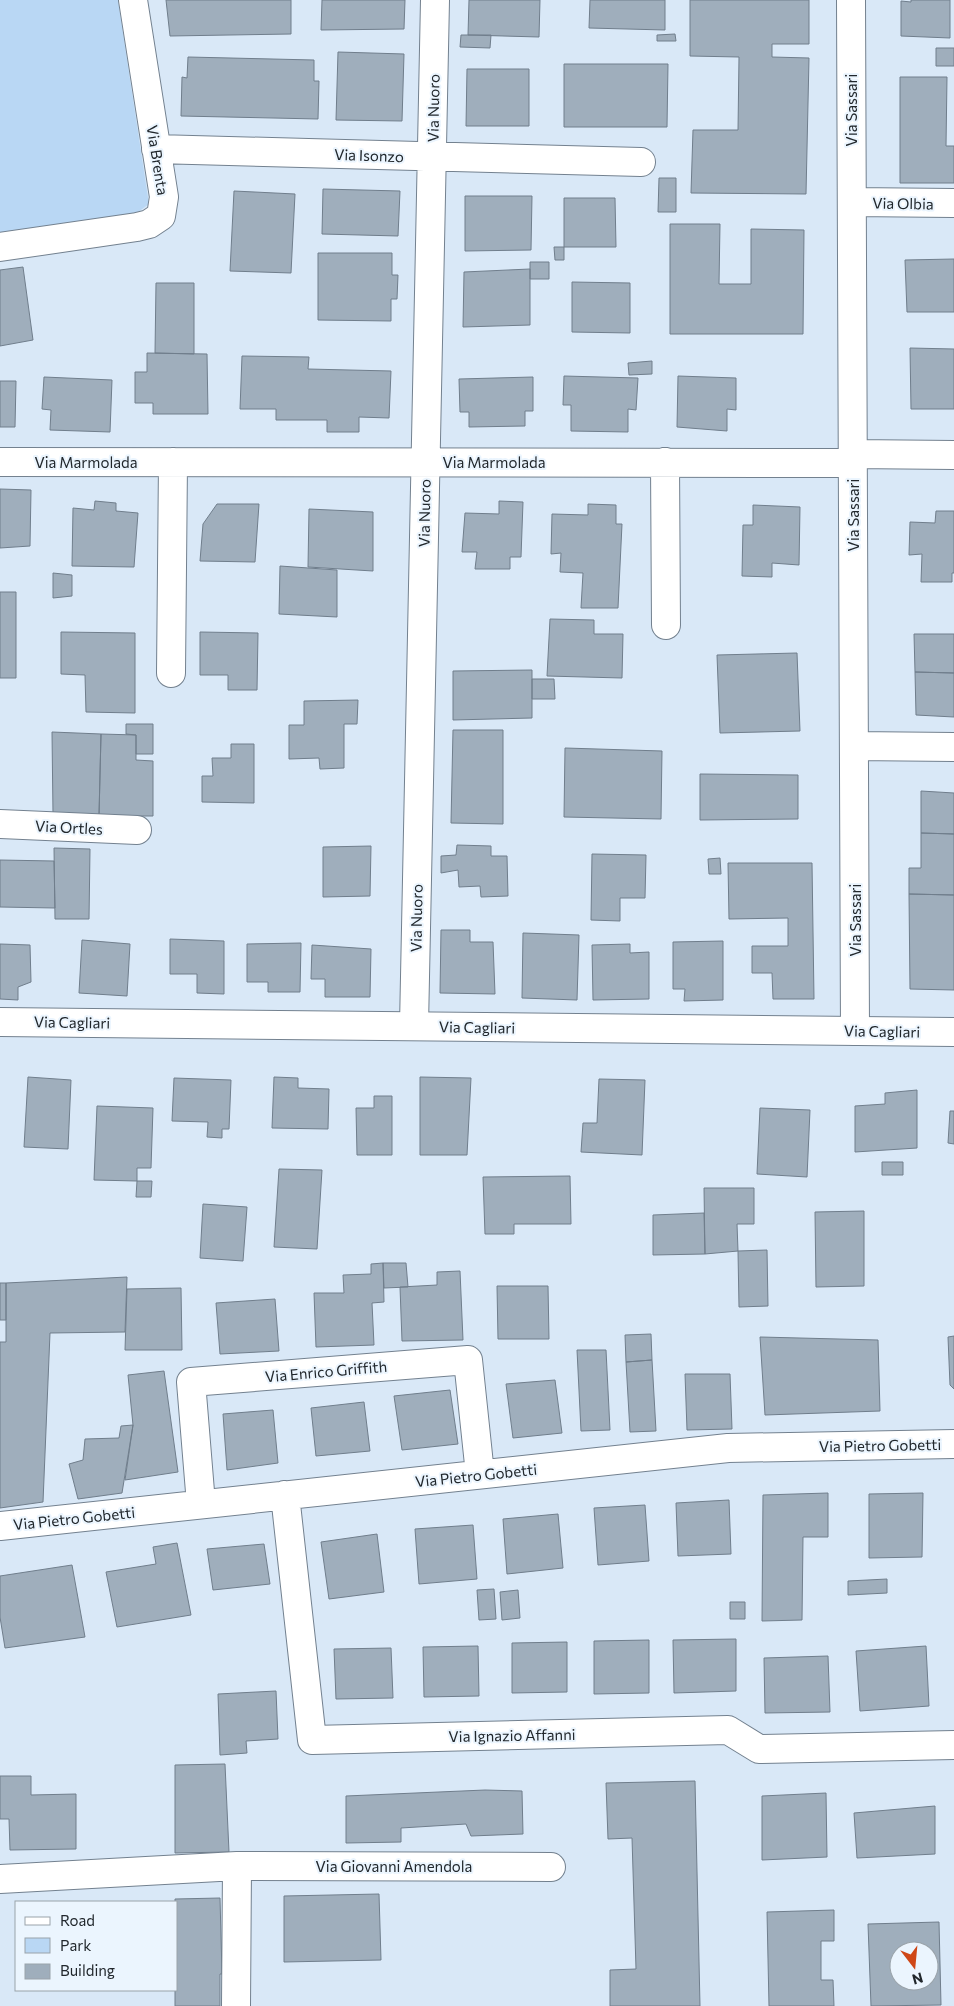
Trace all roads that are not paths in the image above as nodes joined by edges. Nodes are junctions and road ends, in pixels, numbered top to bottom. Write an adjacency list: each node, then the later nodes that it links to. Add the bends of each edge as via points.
1 (133, 0): 4 (street, Via Brenta)
2 (435, 0): 5 (street, Via Nuoro)
3 (851, 0): 7 (street, Via Sassari)
4 (156, 149): 5 (street, Via Isonzo); 9 (street, Via Brenta, via 164,202 163,212 154,222)
5 (432, 156): 6 (street, Via Isonzo); 14 (street, Via Nuoro)
6 (641, 162)
7 (852, 202): 8 (street, Via Olbia); 11 (street, Via Sassari)
8 (954, 203)
9 (0, 247)
10 (954, 455): 11 (street, Via Marmolada)
11 (853, 458): 15 (street, Via Marmolada); 18 (street, Via Sassari)
12 (0, 462): 13 (street, Via Marmolada)
13 (173, 462): 14 (street, Via Marmolada); 17 (street)
14 (425, 462): 15 (street, Via Marmolada); 23 (street, Via Nuoro)
15 (665, 462): 16 (street)
16 (666, 625)
17 (171, 673)
18 (854, 746): 19 (street); 24 (street, Via Sassari)
19 (954, 747)
20 (0, 824): 21 (street, Via Ortles)
21 (138, 830)
22 (0, 1022): 23 (street, Via Cagliari)
23 (414, 1026): 24 (street, Via Cagliari)
24 (855, 1031): 25 (street, Via Cagliari)
25 (954, 1032)
26 (954, 1444): 27 (street, Via Pietro Gobetti, via 728,1448)
27 (480, 1474): 28 (street, Via Pietro Gobetti); 29 (street, Via Enrico Griffith, via 468,1360 191,1382)
28 (286, 1495): 29 (street, Via Pietro Gobetti); 31 (street, Via Ignazio Affanni, via 312,1740 728,1730 760,1749)
29 (201, 1504): 30 (street, Via Pietro Gobetti)
30 (0, 1526)
31 (954, 1746)
32 (237, 1866): 33 (street, Via Giovanni Amendola); 34 (street, Via Giovanni Amendola); 35 (street)
33 (551, 1867)
34 (0, 1879)
35 (236, 2006)

